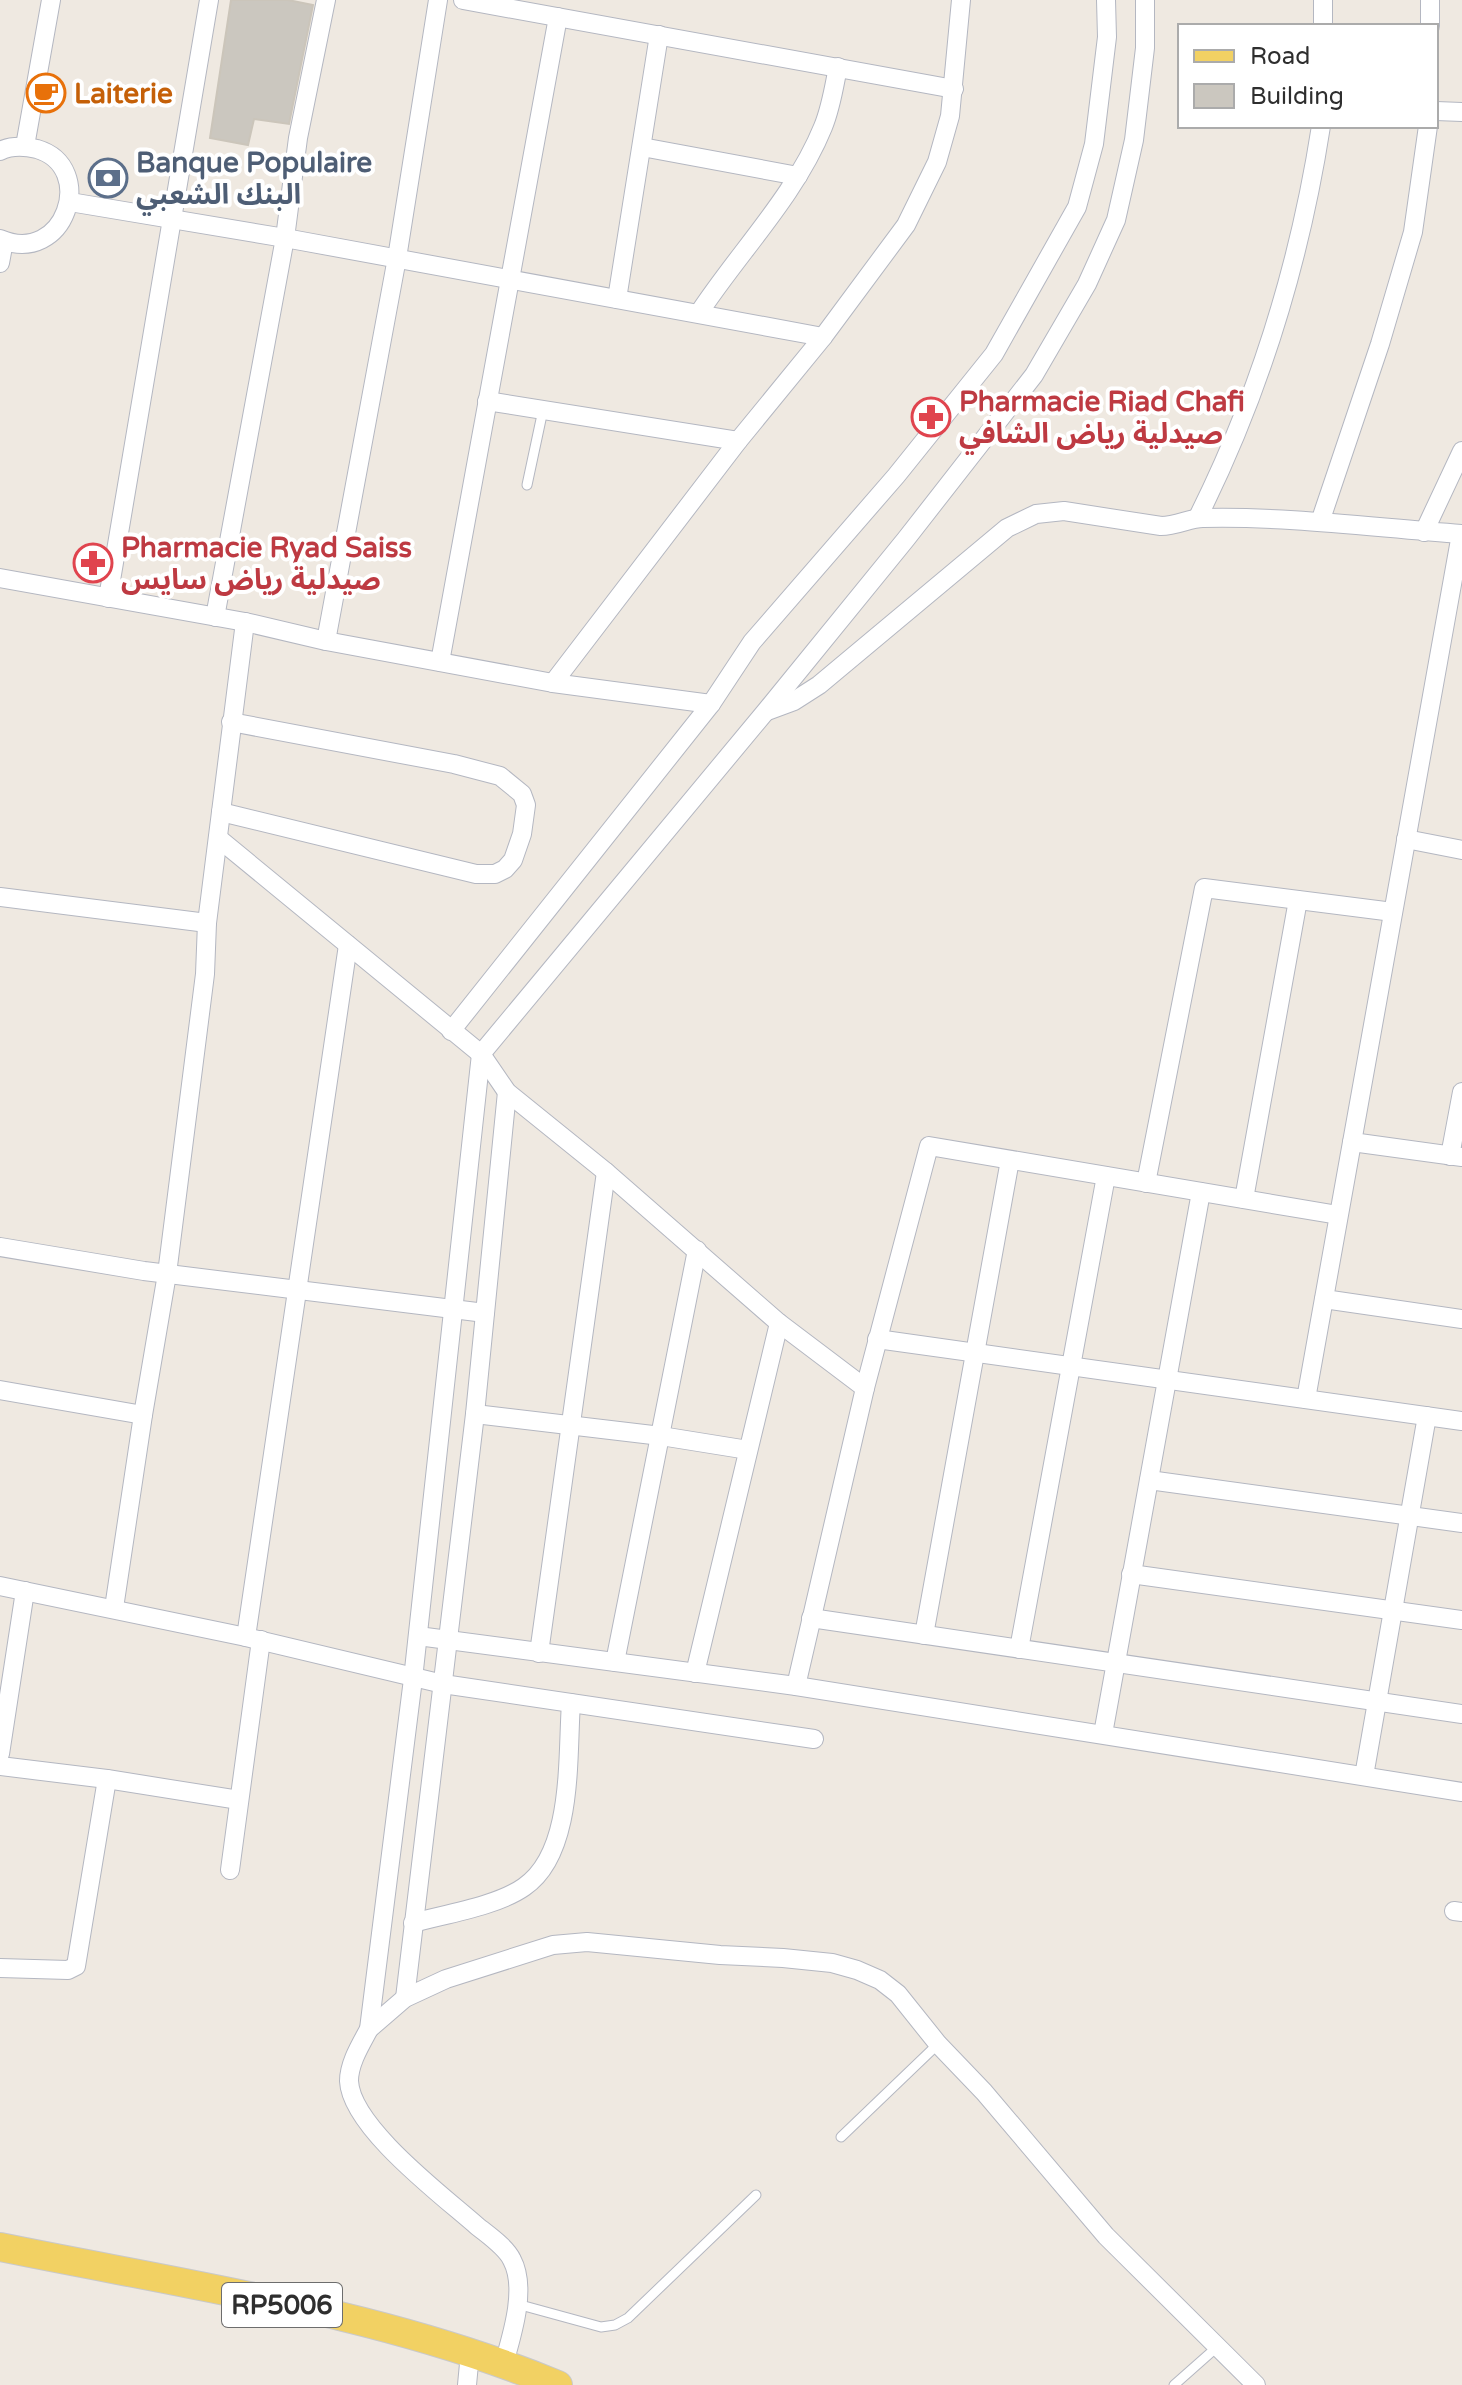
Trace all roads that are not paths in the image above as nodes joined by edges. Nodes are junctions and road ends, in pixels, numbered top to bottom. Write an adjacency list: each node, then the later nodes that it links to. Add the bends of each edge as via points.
1 (51, 0): 21 (street)
2 (209, 0): 26 (street)
3 (326, 0): 27 (street, via 298,138)
4 (438, 0): 29 (street)
5 (463, 0): 11 (street)
6 (961, 0): 16 (street)
7 (1106, 0): 51 (street, via 1107,37 1094,144 1077,207 1018,313 959,400 752,642)
8 (1145, 0): 52 (street, via 1134,140 1116,220 1087,284 1034,375)
9 (1323, 0): 12 (street)
10 (1430, 0): 13 (street)
11 (558, 17): 14 (street); 31 (street)
12 (1323, 24)
13 (1430, 24)
14 (659, 35): 15 (street); 22 (street)
15 (838, 67): 16 (street); 24 (street, via 824,127)
16 (954, 89): 34 (street, via 937,162 917,205)
17 (1438, 111): 18 (street)
18 (1462, 112)
19 (1321, 128): 40 (street, via 1310,200 1263,358 1230,454)
20 (1428, 128): 41 (street, via 1413,232)
21 (25, 146): 23 (street); 25 (street, via 58,163 67,178)
22 (642, 147): 24 (street); 32 (street)
23 (0, 151)
24 (798, 176): 33 (street)
25 (70, 202): 26 (street); 28 (street, via 56,230 40,240)
26 (173, 219): 27 (street); 45 (street)
27 (285, 238): 29 (street); 46 (street)
28 (2, 240): 30 (street)
29 (397, 258): 31 (street); 48 (street)
30 (0, 263)
31 (509, 279): 32 (street); 35 (street)
32 (617, 299): 33 (street)
33 (699, 313): 34 (street)
34 (823, 337): 37 (street)
35 (487, 401): 36 (street); 49 (street)
36 (543, 410): 37 (street); 39 (lane)
37 (738, 441): 50 (street)
38 (1462, 451): 42 (street)
39 (527, 485)
40 (1198, 517): 41 (street); 52 (street, via 1161,526 1064,511 1036,514 1007,528 819,685)
41 (1320, 522): 42 (street)
42 (1424, 532): 43 (street)
43 (1461, 534): 56 (street)
44 (0, 578): 45 (street)
45 (108, 598): 46 (street)
46 (215, 617): 47 (street)
47 (245, 622): 48 (street); 53 (street)
48 (326, 641): 49 (street)
49 (440, 662): 50 (street)
50 (553, 683): 51 (street)
51 (711, 704): 63 (street)
52 (766, 711): 64 (street)
53 (231, 722): 54 (street); 54 (street, via 500,776 522,794 525,822 505,869 476,874)
54 (221, 812): 55 (street)
55 (218, 838): 61 (street); 62 (street)
56 (1406, 839): 57 (street); 60 (street)
57 (1462, 850)
58 (0, 897): 61 (street)
59 (1298, 900): 60 (street); 72 (street, via 1204,888); 74 (street)
60 (1393, 912): 67 (street)
61 (207, 923): 78 (street)
62 (348, 945): 63 (street); 79 (street)
63 (451, 1031): 64 (street)
64 (481, 1054): 65 (street); 81 (street)
65 (507, 1092): 70 (street); 82 (street)
66 (1462, 1092): 68 (street)
67 (1352, 1142): 68 (street); 75 (street)
68 (1456, 1156)
69 (1010, 1160): 71 (street); 85 (street, via 929,1146); 86 (street)
70 (606, 1172): 77 (street); 96 (street)
71 (1106, 1176): 72 (street); 87 (street)
72 (1146, 1183): 73 (street)
73 (1201, 1192): 74 (street); 88 (street)
74 (1244, 1199): 75 (street)
75 (1338, 1215): 80 (street)
76 (0, 1247): 78 (street)
77 (697, 1250): 84 (street); 97 (street)
78 (167, 1274): 79 (street); 93 (street)
79 (299, 1289): 81 (street); 111 (street)
80 (1324, 1299): 83 (street); 91 (street)
81 (454, 1311): 82 (street); 110 (street)
82 (485, 1313): 92 (street)
83 (1462, 1319)
84 (779, 1323): 89 (street); 98 (street)
85 (877, 1339): 86 (street); 89 (street)
86 (975, 1353): 87 (street); 109 (street)
87 (1071, 1366): 88 (street); 113 (street)
88 (1167, 1380): 91 (street); 99 (street)
89 (865, 1388): 107 (street)
90 (0, 1390): 93 (street)
91 (1306, 1399): 94 (street)
92 (475, 1414): 96 (street); 112 (street)
93 (143, 1415): 105 (street)
94 (1427, 1416): 95 (street); 100 (street)
95 (1462, 1421)
96 (569, 1425): 97 (street); 114 (street)
97 (661, 1436): 98 (street); 115 (street)
98 (748, 1450): 117 (street)
99 (1149, 1480): 100 (street); 102 (street)
100 (1410, 1516): 101 (street); 106 (street)
101 (1462, 1523)
102 (1131, 1574): 106 (street); 116 (street)
103 (0, 1586): 104 (street)
104 (25, 1591): 105 (street); 126 (street)
105 (114, 1608): 111 (street)
106 (1393, 1610): 108 (street); 121 (street)
107 (811, 1618): 109 (street); 120 (street)
108 (1462, 1620)
109 (924, 1635): 113 (street)
110 (418, 1636): 112 (street); 118 (street)
111 (254, 1638): 118 (street); 131 (street)
112 (448, 1641): 114 (street); 119 (street)
113 (1019, 1649): 116 (street)
114 (539, 1653): 115 (street)
115 (615, 1662): 117 (street)
116 (1115, 1663): 121 (street); 124 (street)
117 (695, 1673): 120 (street)
118 (413, 1679): 119 (street); 136 (street)
119 (443, 1684): 122 (street); 133 (street)
120 (796, 1686): 124 (street)
121 (1377, 1702): 123 (street); 128 (street)
122 (571, 1703): 125 (street); 133 (street, via 563,1814 547,1865 523,1889)
123 (1462, 1714)
124 (1103, 1734): 128 (street)
125 (814, 1739)
126 (0, 1754)
127 (0, 1766): 129 (street)
128 (1364, 1776): 130 (street)
129 (107, 1779): 131 (street); 134 (street, via 76,1966)
130 (1462, 1792)
131 (239, 1800): 132 (street)
132 (230, 1870)
133 (413, 1923): 135 (street)
134 (0, 1968)
135 (405, 1998): 136 (street); 137 (street, via 446,1979 553,1945 587,1942 783,1958 832,1963 880,1980)
136 (369, 2029): 141 (street, via 349,2081 359,2112 391,2150 512,2260)
137 (938, 2044): 138 (lane); 142 (street, via 1106,2236)
138 (841, 2137)
139 (756, 2195): 141 (lane, via 615,2325 601,2327)
140 (0, 2247): 143 (main road, RP5006, via 256,2299)
141 (517, 2304): 144 (street)
142 (1217, 2347): 147 (lane); 148 (street)
143 (470, 2353): 144 (main road, RP5006); 145 (street)
144 (504, 2363): 146 (main road, RP5006)
145 (467, 2385)
146 (558, 2385)
147 (1174, 2385)
148 (1256, 2385)

